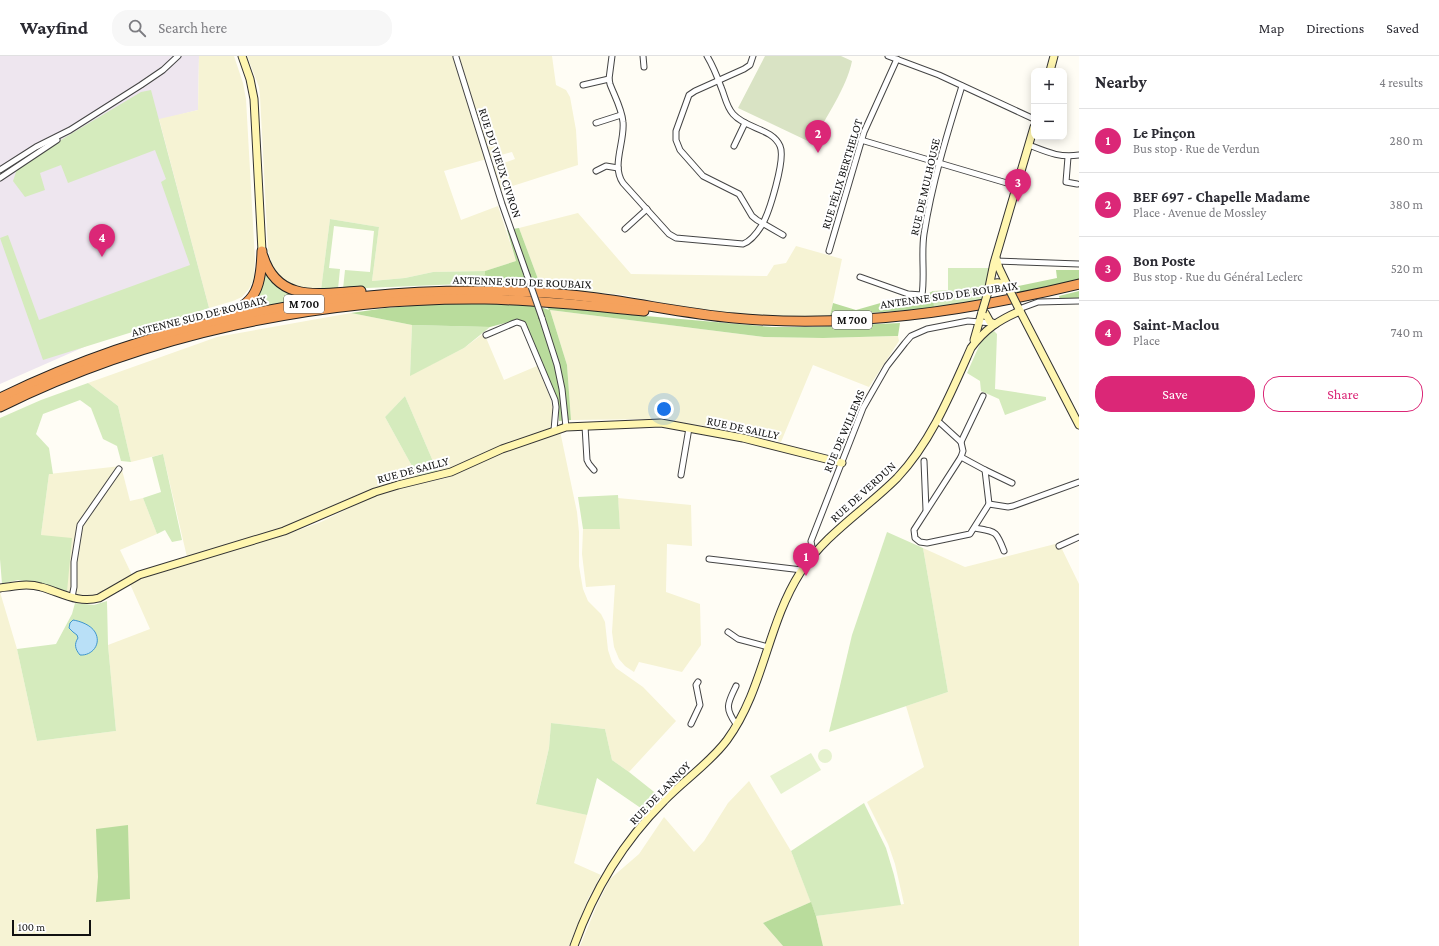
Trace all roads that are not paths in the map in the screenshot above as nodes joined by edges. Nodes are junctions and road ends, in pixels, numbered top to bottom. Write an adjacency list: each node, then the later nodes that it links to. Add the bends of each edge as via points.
1 (178, 56): 21 (street, via 153,77)
2 (242, 56): 39 (main road, via 254,99)
3 (456, 56): 63 (street, RUE DU VIEUX CIVRON, bridge, via 502,204 557,365)
4 (612, 56): 13 (street)
5 (643, 56): 11 (street)
6 (708, 56): 14 (street)
7 (753, 56): 14 (street, via 748,67)
8 (888, 56): 10 (street)
9 (1054, 56): 12 (main road)
10 (896, 59): 16 (street); 23 (street, RUE FÉLIX BERTHELOT)
11 (644, 67)
12 (1051, 68)
13 (609, 79): 15 (street); 17 (street)
14 (718, 80): 20 (street, via 729,109); 36 (street, via 689,95 676,131 677,146 703,176 739,194 752,216)
15 (583, 85)
16 (962, 86): 18 (street); 28 (street, RUE DE MULHOUSE)
17 (621, 114): 19 (street); 29 (street, via 623,127)
18 (1031, 118)
19 (596, 123)
20 (745, 123): 25 (street); 36 (street, via 774,138 782,151 777,180)
21 (70, 130): 30 (street, via 36,147); 32 (street)
22 (1031, 138): 24 (main road)
23 (861, 140): 28 (street); 40 (street, RUE FÉLIX BERTHELOT)
24 (1029, 145): 27 (street); 34 (main road)
25 (734, 146)
26 (1079, 155): 27 (street)
27 (1068, 157): 33 (street, via 1066,182)
28 (939, 164): 34 (street); 43 (street, RUE DE MULHOUSE, via 924,235 922,295 908,294)
29 (618, 168): 31 (street, via 606,166); 35 (street, via 624,183)
30 (1, 170): 32 (street)
31 (596, 171)
32 (2, 176)
33 (1077, 184)
34 (1017, 186): 41 (main road)
35 (647, 209): 36 (street, via 669,234 679,239 743,244 750,240); 37 (street)
36 (762, 224): 38 (street)
37 (625, 229)
38 (783, 235)
39 (262, 250): 48 (highway, via 274,276 286,287 298,292 313,294 385,290); 55 (highway, via 262,273 259,284 251,298 242,306 226,314 158,333)
40 (829, 251)
41 (996, 260): 42 (street); 46 (main road); 47 (main road)
42 (1079, 264)
43 (860, 277)
44 (1079, 284): 48 (highway, ANTENNE SUD DE ROUBAIX / M 700, via 931,313 816,321 734,318 596,297 539,293)
45 (1079, 288): 59 (highway, ANTENNE SUD DE ROUBAIX / M 700, via 1028,300 943,314 872,322 789,326 739,323 564,303 493,299 346,306 255,321 175,341 86,370)
46 (1009, 289): 47 (main road, via 1002,283 995,283); 50 (main road, bridge)
47 (988, 292): 51 (main road, bridge)
48 (405, 293): 55 (highway, ANTENNE SUD DE ROUBAIX / M 700, via 333,300 273,310 213,322)
49 (1079, 301): 50 (street, via 1038,302)
50 (1019, 309): 53 (main road); 61 (main road)
51 (984, 311): 52 (main road); 53 (main road)
52 (980, 322): 53 (street, RUE DE WILLEMS); 56 (main road); 69 (street, RUE DE WILLEMS, via 968,321 927,329 907,340 887,366 866,402)
53 (993, 324): 56 (main road, RUE DE VERDUN)
54 (486, 335): 65 (street, via 514,323 523,324 555,400)
55 (138, 344): 58 (highway, ANTENNE SUD DE ROUBAIX / M 700, via 80,364)
56 (971, 348): 60 (main road, RUE DE VERDUN)
57 (983, 396): 66 (street)
58 (0, 398)
59 (0, 407)
60 (937, 420): 66 (street); 82 (main road, RUE DE VERDUN, via 903,471)
61 (1079, 425)
62 (585, 426): 63 (main road, RUE DE SAILLY); 64 (main road, RUE DE SAILLY, via 655,423); 71 (street, via 587,460)
63 (566, 427): 65 (main road, RUE DE SAILLY)
64 (689, 428): 69 (main road, RUE DE SAILLY, via 753,440); 73 (street)
65 (554, 430): 86 (main road, RUE DE SAILLY, via 451,472 369,494 284,532 139,575 99,598 87,600)
66 (962, 442): 67 (street)
67 (961, 457): 72 (street); 77 (street)
68 (924, 461): 77 (street)
69 (842, 463): 82 (street, RUE DE WILLEMS, via 812,541 812,548)
70 (119, 469): 86 (street, via 80,525)
71 (594, 470)
72 (985, 470): 75 (street); 76 (street)
73 (681, 475)
74 (1079, 482): 76 (street, via 1013,506)
75 (1012, 483)
76 (989, 504): 78 (street)
77 (926, 511): 78 (street, via 914,530 914,536 920,542 967,535)
78 (975, 528): 81 (street, via 996,533)
79 (1079, 537): 80 (street)
80 (1059, 546)
81 (1004, 551)
82 (816, 552): 84 (main road, RUE DE VERDUN)
83 (709, 559): 84 (street)
84 (802, 570): 88 (main road, RUE DE VERDUN, via 781,608)
85 (0, 588): 86 (main road, RUE DE SAILLY, via 34,585)
86 (72, 597)
87 (728, 632): 88 (street, via 738,639)
88 (768, 647): 89 (main road, RUE DE VERDUN)
89 (765, 658): 93 (main road, RUE DE LANNOY, via 752,693)
90 (698, 682): 92 (street, via 696,685 700,705)
91 (736, 686): 93 (street, via 728,707)
92 (691, 724)
93 (736, 724): 94 (main road, RUE DE LANNOY, via 720,748 655,810 624,848 594,898)
94 (574, 946)

